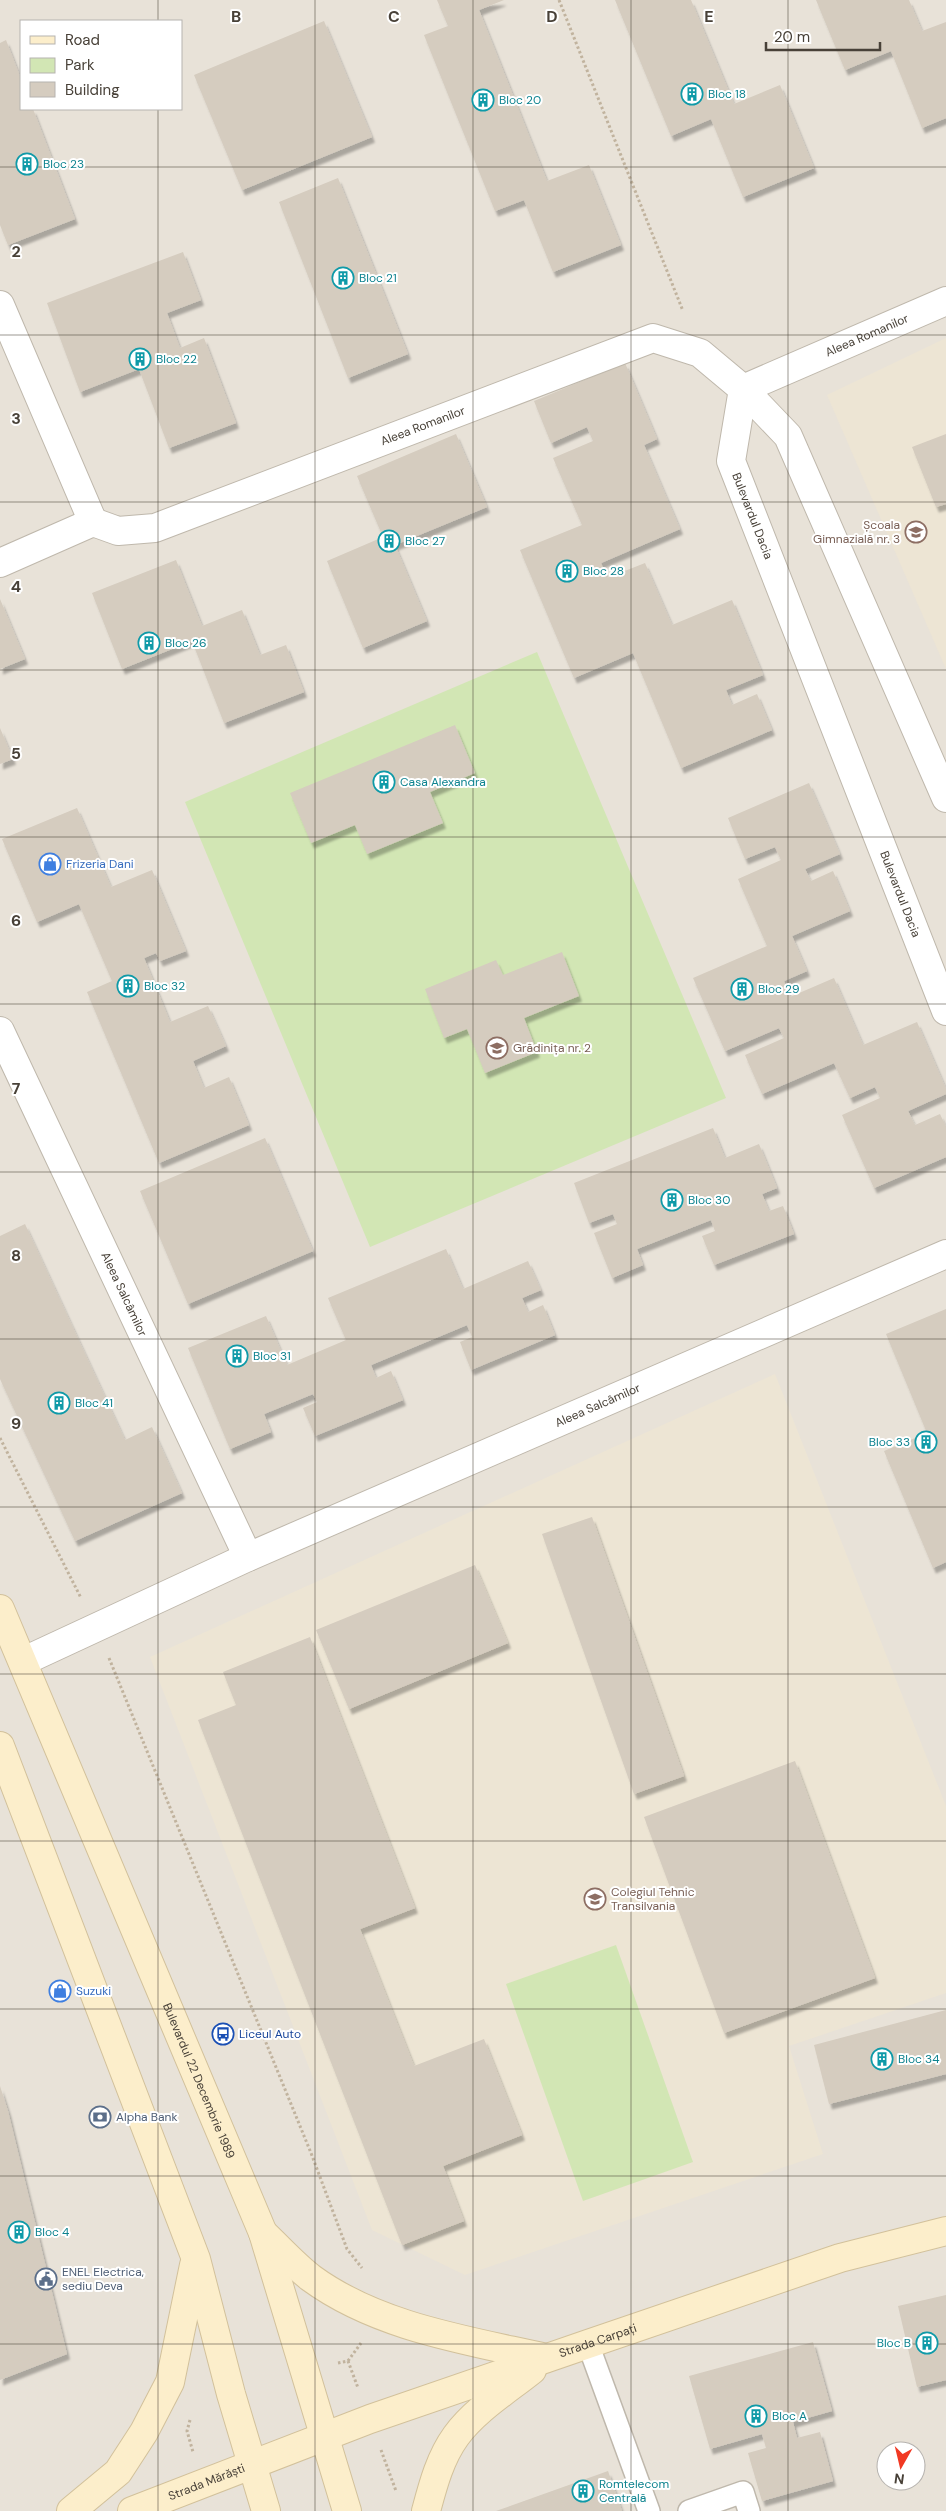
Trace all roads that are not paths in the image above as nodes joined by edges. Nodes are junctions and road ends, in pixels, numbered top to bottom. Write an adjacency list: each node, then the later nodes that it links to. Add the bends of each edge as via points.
1 (946, 301): 3 (street, Aleea Romanilor)
2 (0, 305): 4 (street)
3 (743, 389): 4 (street, Aleea Romanilor, via 700,353 653,338 156,528 118,531); 6 (street, via 788,436); 7 (street, Bulevardul Dacia, via 731,461)
4 (93, 522): 5 (street)
5 (0, 563)
6 (946, 798)
7 (946, 1011)
8 (0, 1031): 10 (street, Aleea Salcâmilor)
9 (946, 1254): 10 (street, Aleea Salcâmilor)
10 (248, 1557): 12 (street, Aleea Salcâmilor)
11 (0, 1609): 12 (main road, Bulevardul 22 Decembrie 1989)
12 (24, 1661): 15 (main road, Bulevardul 22 Decembrie 1989)
13 (0, 1746): 16 (main road)
14 (946, 2231): 17 (main road, Strada Carpați, via 840,2258)
15 (263, 2233): 18 (main road, via 310,2278 368,2310 422,2330); 19 (main road, Bulevardul 22 Decembrie 1989)
16 (196, 2259): 20 (main road, via 231,2394); 21 (main road, via 170,2382 144,2432 118,2472)
17 (588, 2344): 18 (main road, Strada Carpați); 26 (lane)
18 (546, 2358): 19 (main road, Strada Carpați); 25 (main road, via 456,2436 436,2476)
19 (325, 2436): 20 (main road, Strada Carpați); 24 (main road, Bulevardul 22 Decembrie 1989)
20 (253, 2463): 22 (main road, Strada Mărăști); 23 (main road)
21 (71, 2511)
22 (132, 2511)
23 (266, 2511)
24 (347, 2511)
25 (426, 2511)
26 (649, 2511)
27 (689, 2511): 28 (lane, via 743,2492)
28 (749, 2511)

